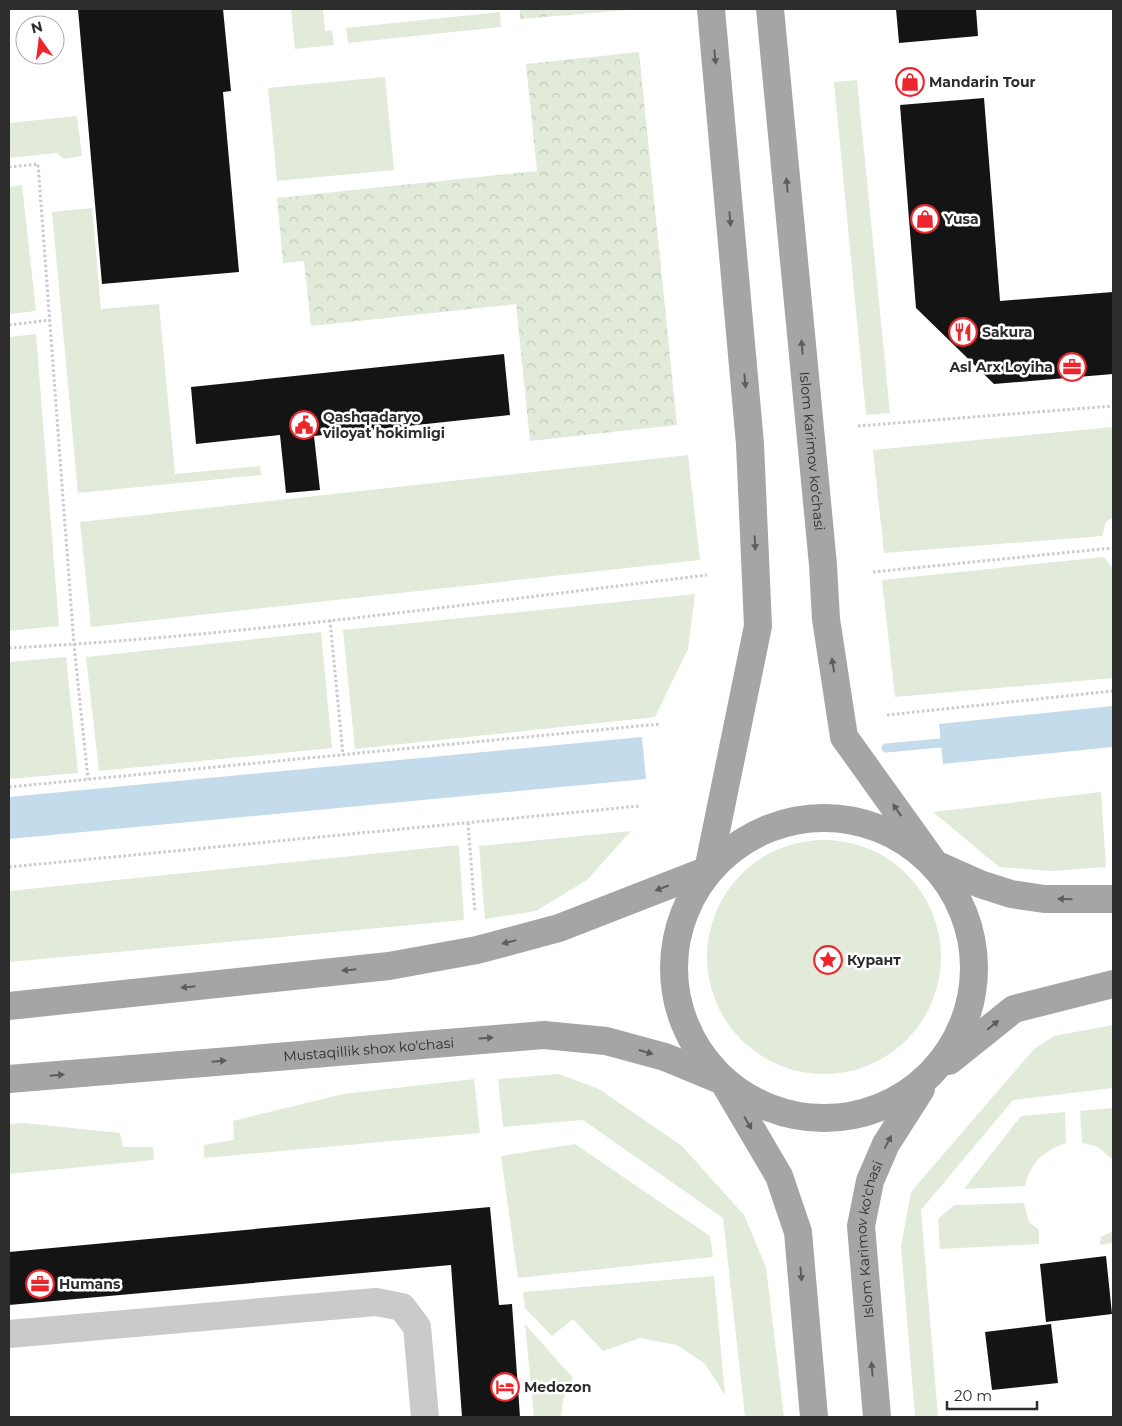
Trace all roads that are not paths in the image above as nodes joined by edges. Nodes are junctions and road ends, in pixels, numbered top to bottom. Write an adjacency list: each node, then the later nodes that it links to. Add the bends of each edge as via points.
1 (711, 9): 4 (main road, one-way to 4, via 750,444 758,626)
2 (770, 9): 3 (main road, Islom Karimov ko‘chasi, one-way to 2, via 844,737 826,618)
3 (935, 864): 4 (main road, via 894,834 846,818 794,820 747,838); 5 (main road, one-way to 3, via 1044,899 1011,894); 8 (main road, Islom Karimov ko‘chasi, via 961,904 975,949 973,996 957,1040)
4 (708, 870): 7 (main road, one-way to 7, via 560,928 477,950 389,966); 10 (main road, via 684,910 672,956 676,1002 693,1045)
5 (1113, 899)
6 (1113, 984): 8 (main road, one-way to 6, via 1014,1009)
7 (9, 1006)
8 (928, 1078): 10 (main road, via 891,1103 849,1117 804,1118 761,1106); 14 (main road, Islom Karimov ko‘chasi, one-way to 8, via 861,1226 876,1167 905,1112)
9 (9, 1079): 10 (main road, Mustaqillik shox ko'chasi, one-way to 10, via 544,1035 606,1041 665,1057)
10 (723, 1081): 13 (main road, one-way to 13, via 770,1159 793,1213 798,1232)
11 (9, 1334): 12 (lane, via 376,1302 402,1307 417,1327)
12 (425, 1417)
13 (814, 1417)
14 (876, 1417)

